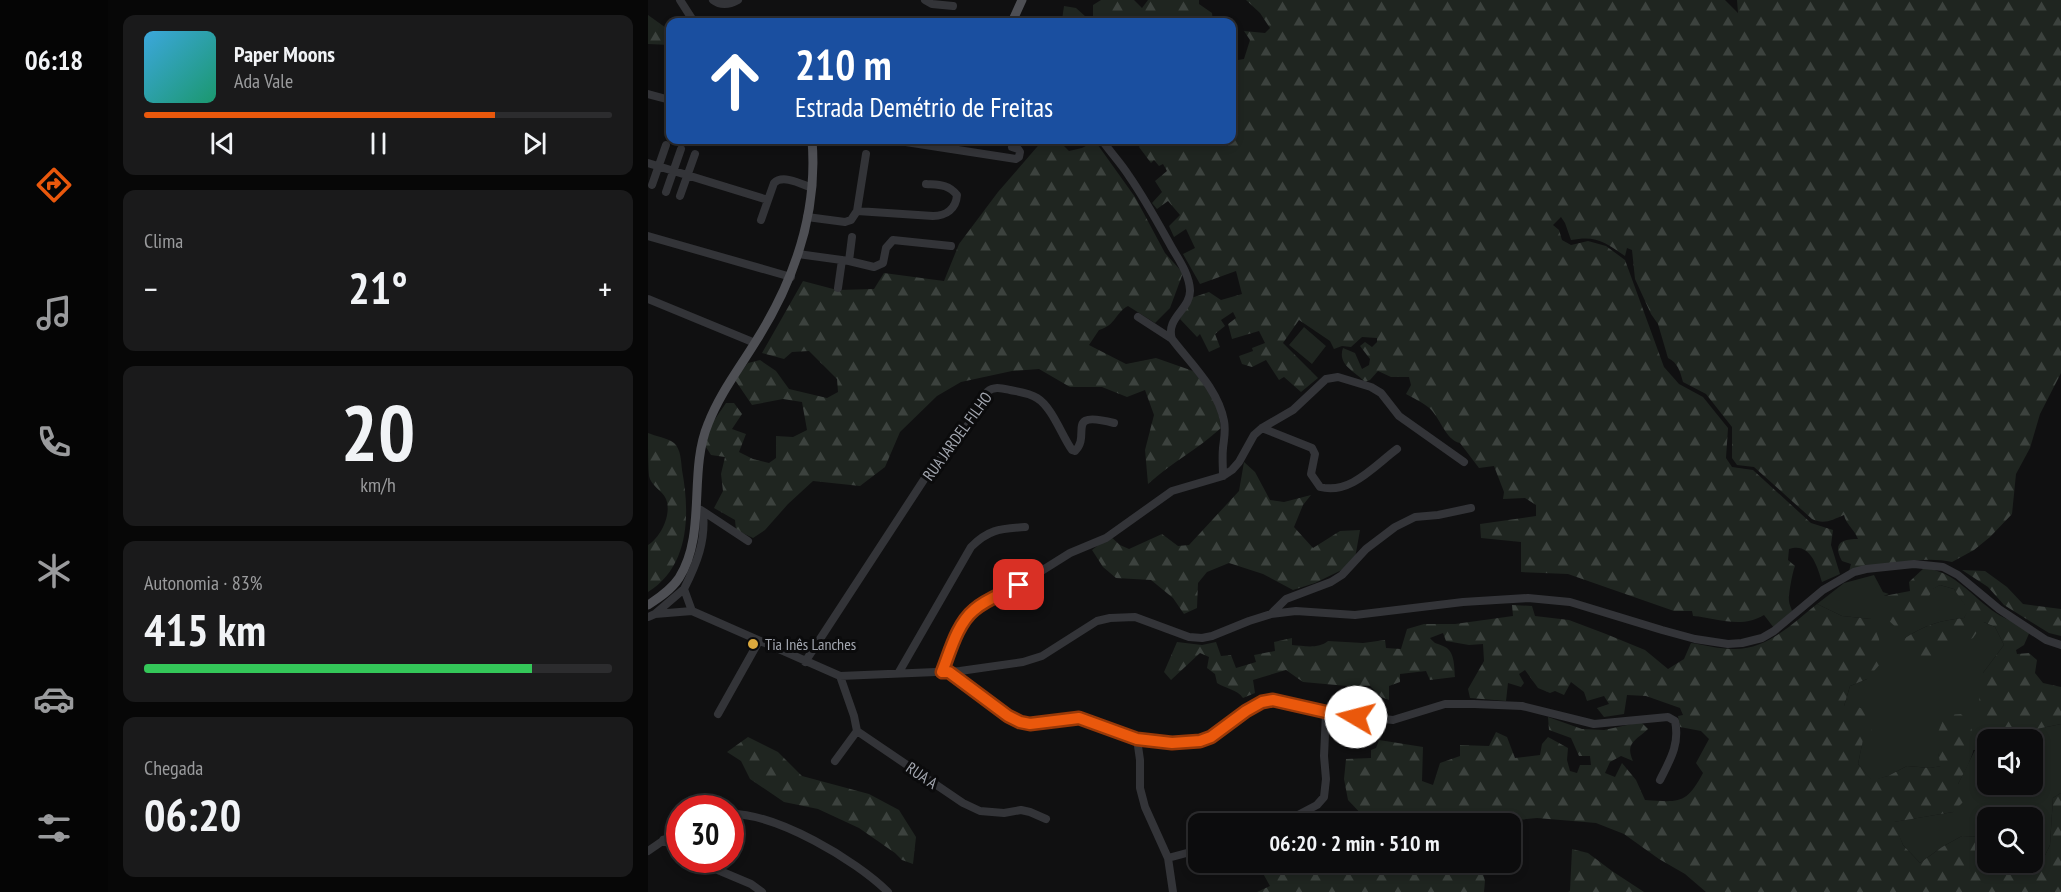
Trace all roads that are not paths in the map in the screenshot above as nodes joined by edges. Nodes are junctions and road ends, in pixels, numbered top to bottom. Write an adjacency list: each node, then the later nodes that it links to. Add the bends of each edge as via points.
1 (680, 0): 7 (street)
2 (713, 0): 3 (street, via 718,4)
3 (738, 0)
4 (925, 0): 6 (street)
5 (1022, 0): 8 (main road)
6 (953, 6)
7 (691, 18)
8 (1014, 18)
9 (648, 93): 10 (street)
10 (666, 99)
11 (812, 144): 25 (main road)
12 (919, 144): 15 (street, via 1019,158 1020,152)
13 (1105, 144): 41 (street, via 1146,203 1187,277 1189,298 1171,327)
14 (666, 145): 20 (street)
15 (1012, 147)
16 (681, 149): 21 (street)
17 (694, 154): 22 (street)
18 (866, 154): 29 (street)
19 (648, 163): 20 (street)
20 (658, 166): 21 (street); 24 (street)
21 (674, 171): 22 (street); 26 (street)
22 (687, 175): 27 (street); 28 (street)
23 (926, 184): 29 (street, via 952,189 957,195 950,211 933,216)
24 (652, 185)
25 (812, 188): 28 (street, via 780,179 774,183); 30 (main road)
26 (666, 192)
27 (680, 196)
28 (768, 200): 31 (street)
29 (857, 211): 30 (street, via 848,222)
30 (807, 217): 35 (main road)
31 (761, 220)
32 (648, 236): 37 (street)
33 (852, 237): 36 (street)
34 (951, 246): 36 (street, via 893,240 879,266)
35 (798, 254): 36 (street); 37 (main road)
36 (845, 260): 38 (street)
37 (791, 277): 42 (main road)
38 (838, 288)
39 (648, 299): 42 (street)
40 (1138, 317): 41 (street)
41 (1172, 339): 47 (street, via 1218,403 1226,437)
42 (755, 343): 48 (main road, via 725,387 707,425 699,455)
43 (1114, 423): 60 (street, RUA JARDEL FILHO, via 1087,420 1075,451 1037,398 990,388 972,420 927,475)
44 (1262, 428): 45 (street, via 1311,448 1315,454 1311,467 1314,481 1329,489 1348,485); 46 (street, via 1293,410 1326,379 1338,377 1381,393 1399,416); 47 (street, via 1239,462)
45 (1397, 449)
46 (1464, 462)
47 (1222, 476): 62 (street, via 1172,491 1106,538 1070,553 976,608 963,623)
48 (696, 505): 50 (street); 54 (main road, via 693,537 684,568 678,580)
49 (1471, 508): 56 (street, via 1415,517 1395,527 1366,549 1342,575 1286,599)
50 (703, 512): 52 (street); 53 (street, via 701,553)
51 (1025, 527): 61 (street, via 997,529 971,547)
52 (748, 541)
53 (684, 589): 55 (street); 57 (street)
54 (648, 605)
55 (692, 611): 57 (street); 58 (street)
56 (1271, 614): 59 (street, via 1296,611 1355,615 1463,602 1542,598 1569,602 1695,639 1742,643 1774,631 1823,590 1854,572 1914,564 1942,567 1958,575 1999,609 2046,640); 62 (street, via 1202,638 1135,617 1110,618 1097,621 1042,656 991,669)
57 (651, 616)
58 (759, 640): 60 (street); 65 (street)
59 (2061, 645)
60 (805, 662): 63 (street)
61 (899, 672): 62 (street); 63 (street)
62 (945, 672): 67 (street, via 1020,722 1079,718)
63 (840, 676): 66 (street)
64 (1326, 712): 67 (street, via 1273,700 1262,702 1200,741); 69 (street, via 1393,720 1445,704 1474,704 1522,706 1594,724 1668,717 1674,721 1676,741); 70 (street, via 1324,796 1317,806)
65 (718, 714)
66 (857, 731): 68 (street); 72 (street, RUA A, via 980,811 1021,810)
67 (1137, 739): 78 (street, via 1140,788)
68 (835, 761)
69 (1660, 780)
70 (1303, 813)
71 (744, 816): 81 (street, via 803,835 876,879)
72 (1046, 819)
73 (666, 838): 74 (street)
74 (663, 840): 75 (street); 76 (street)
75 (666, 842)
76 (648, 851)
77 (1188, 853): 78 (street)
78 (1168, 858): 82 (street)
79 (725, 873): 80 (street)
80 (762, 892)
81 (888, 892)
82 (1173, 892)

